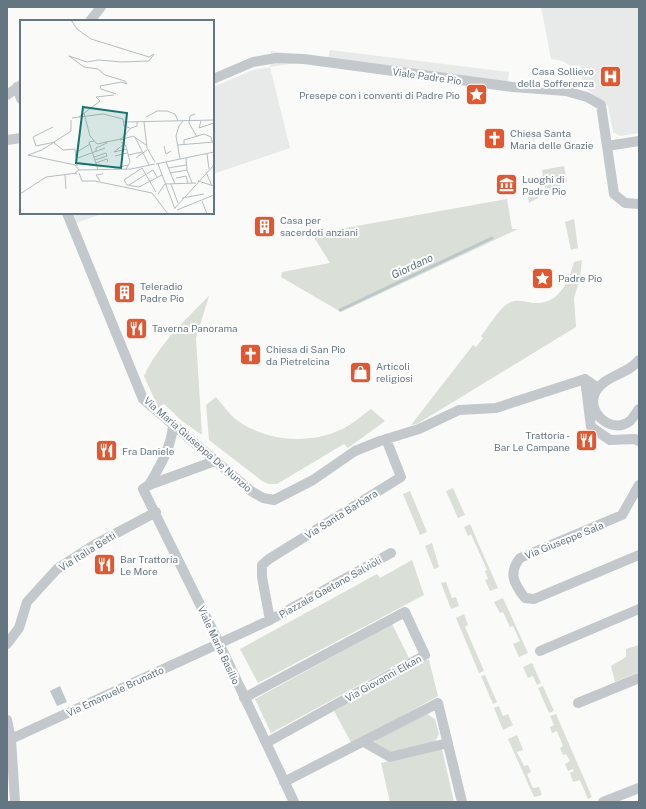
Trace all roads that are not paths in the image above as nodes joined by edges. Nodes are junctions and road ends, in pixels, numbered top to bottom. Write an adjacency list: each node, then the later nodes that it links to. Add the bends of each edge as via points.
1 (101, 7): 2 (street)
2 (91, 20)
3 (214, 79): 9 (street, Viale Padre Pio, via 253,62 276,58 512,87 566,91 587,96 601,105)
4 (19, 86): 5 (street)
5 (7, 95)
6 (20, 138): 7 (street)
7 (7, 140)
8 (639, 141): 9 (street)
9 (607, 146): 10 (street, Viale Padre Pio, via 614,194 625,203)
10 (639, 204)
11 (67, 214): 16 (street, Via Maria Giuseppa De Nunzio, via 143,399)
12 (639, 360): 14 (street)
13 (585, 379): 14 (street); 17 (street, via 496,408 459,410 419,429); 18 (street, via 590,427 610,440)
14 (598, 388): 15 (street, via 594,395 594,406 597,415 604,422 614,425 625,424)
15 (639, 409)
16 (173, 426): 19 (street, Via Maria Giuseppa De Nunzio); 21 (street, via 162,463)
17 (386, 439): 19 (street, Via Maria Giuseppa De Nunzio, via 355,451 312,480 274,500 263,498 251,491); 25 (street, Via Santa Barbara, via 401,477 269,559 262,565)
18 (639, 441)
19 (215, 461): 21 (street)
20 (639, 485): 24 (street, Via Giuseppe Sala, via 622,515 520,558 515,564 512,576 517,589 525,598 534,600)
21 (146, 487): 22 (street, Viale Maria Basilio)
22 (156, 512): 28 (street, Via Italia Betti, via 94,545 57,569 26,602 19,628); 29 (street, Viale Maria Basilio)
23 (391, 553): 27 (street, Piazzale Gaetano Salvioli)
24 (639, 555)
25 (264, 582): 27 (street, Piazzale Gaetano Salvioli)
26 (639, 609): 30 (street)
27 (270, 620): 29 (street, Piazzale Gaetano Salvioli)
28 (7, 644)
29 (220, 644): 32 (street, Viale Maria Basilio); 35 (street, Via Emanuele Brunatto)
30 (540, 651)
31 (639, 678): 33 (street)
32 (244, 698): 37 (street, Viale Maria Basilio); 37 (street, Via Giovanni Elkan, via 405,612 425,655)
33 (578, 703)
34 (7, 720): 35 (street)
35 (11, 739): 41 (street)
36 (364, 742): 38 (street, via 390,756); 38 (street, via 438,703); 39 (street)
37 (266, 743): 39 (street, Viale Maria Basilio)
38 (448, 743): 43 (street)
39 (284, 782): 42 (street, Viale Maria Basilio)
40 (639, 788): 44 (street)
41 (15, 802)
42 (294, 802)
43 (462, 802)
44 (603, 802)

